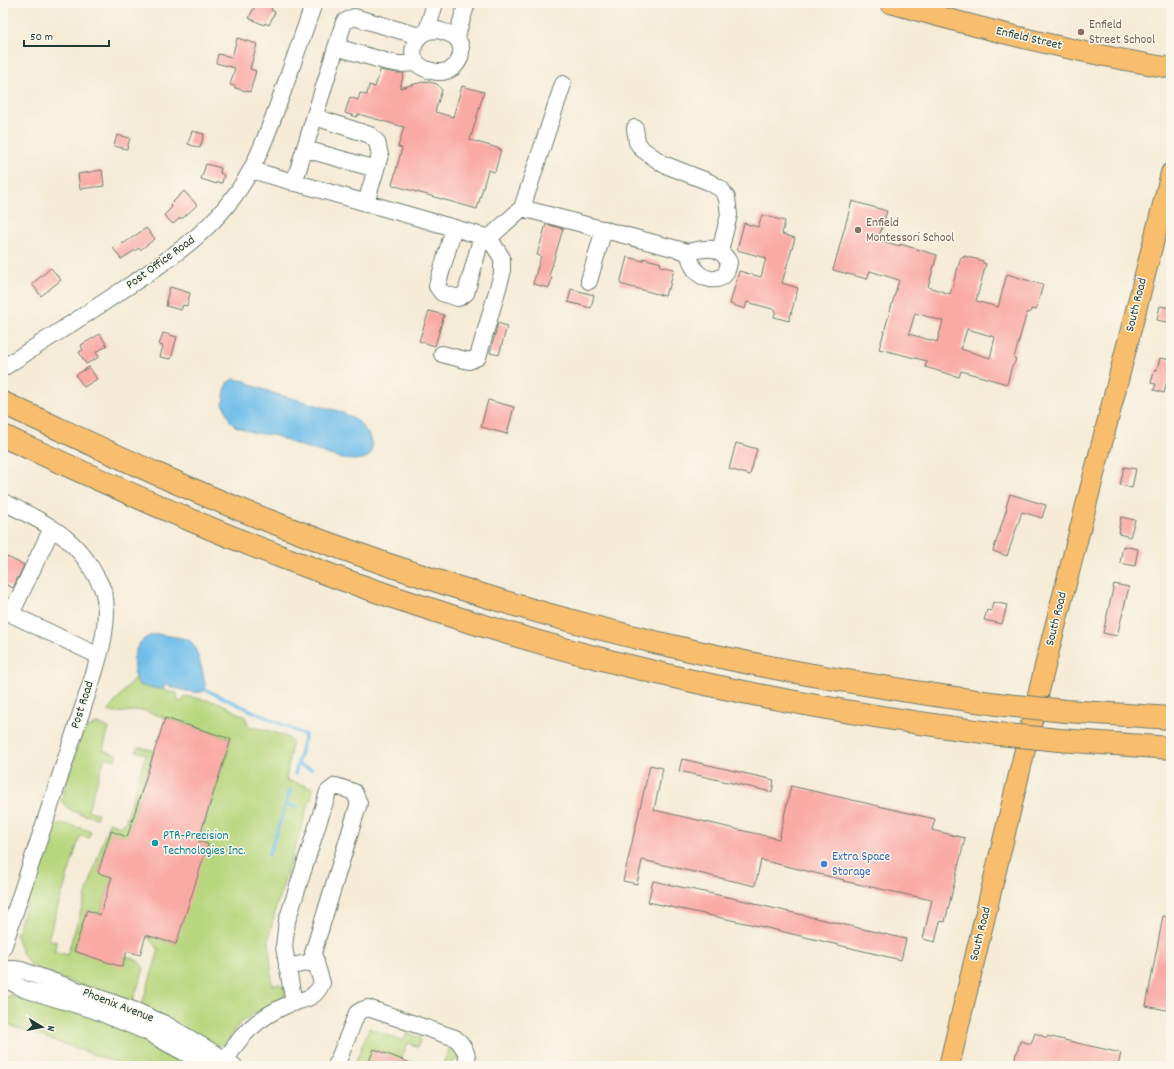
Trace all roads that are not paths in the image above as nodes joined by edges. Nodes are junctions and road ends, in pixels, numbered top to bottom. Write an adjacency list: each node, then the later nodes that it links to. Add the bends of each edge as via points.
1 (314, 3): 15 (street, Post Office Road, via 266,139)
2 (435, 3): 5 (street)
3 (467, 3): 6 (street)
4 (890, 3): 9 (main road, Enfield Street, via 1016,36)
5 (423, 33): 6 (street, via 438,30); 7 (street, via 354,17 344,22); 8 (street, via 414,45)
6 (456, 38): 8 (street, via 461,46 461,57 454,67 446,72 434,71)
7 (336, 47): 8 (street, via 388,62); 11 (street)
8 (417, 63)
9 (1171, 68)
10 (563, 84): 19 (street)
11 (315, 117): 13 (street); 14 (street, via 370,136 377,142 380,155)
12 (635, 128): 23 (street, via 637,142 642,149 663,164 721,188 727,198 728,215)
13 (305, 149): 14 (street); 17 (street)
14 (376, 169): 18 (street)
15 (250, 170): 17 (street); 27 (street, Post Office Road, via 222,212 179,252)
16 (1171, 173): 46 (main road, South Road, via 1045,669)
17 (294, 183): 18 (street)
18 (366, 204): 20 (street)
19 (522, 208): 21 (street); 22 (street)
20 (454, 228): 22 (street); 22 (street, via 437,286 442,293 458,298 466,293)
21 (604, 230): 24 (street); 25 (street)
22 (486, 237): 26 (street, via 502,258 502,274 478,357 469,361)
23 (720, 251): 24 (street, via 712,248); 24 (street, via 729,262 722,276 714,280 696,272)
24 (688, 252)
25 (589, 281)
26 (442, 354)
27 (3, 368)
28 (3, 403): 34 (highway, bridge, via 254,515 344,549 503,601 614,632 732,659 891,688 1005,705)
29 (3, 436): 35 (highway, bridge, via 194,522 287,559 402,600 628,666 866,715 998,734)
30 (3, 502): 31 (street, Post Road)
31 (52, 528): 32 (street); 33 (street, Post Road, via 73,544 89,563 104,593 106,614)
32 (7, 612): 33 (street)
33 (99, 656): 36 (street, Post Road)
34 (1171, 718)
35 (1171, 748)
36 (3, 948)
37 (316, 961): 38 (street); 38 (street, via 313,953 359,803 354,792 336,786 328,792 287,921 284,947); 41 (street, via 322,983 318,991 311,997)
38 (287, 967): 41 (street)
39 (3, 969): 42 (street, Phoenix Avenue, via 21,970 136,1011 165,1024)
40 (3, 978): 43 (street, Phoenix Avenue, via 24,989 94,1010 145,1031)
41 (294, 1003): 42 (street, via 262,1019 240,1039)
42 (228, 1064)
43 (209, 1066)
44 (336, 1066): 45 (street, via 357,1013 368,1008 455,1038 465,1051)
45 (468, 1066)
46 (949, 1066)

